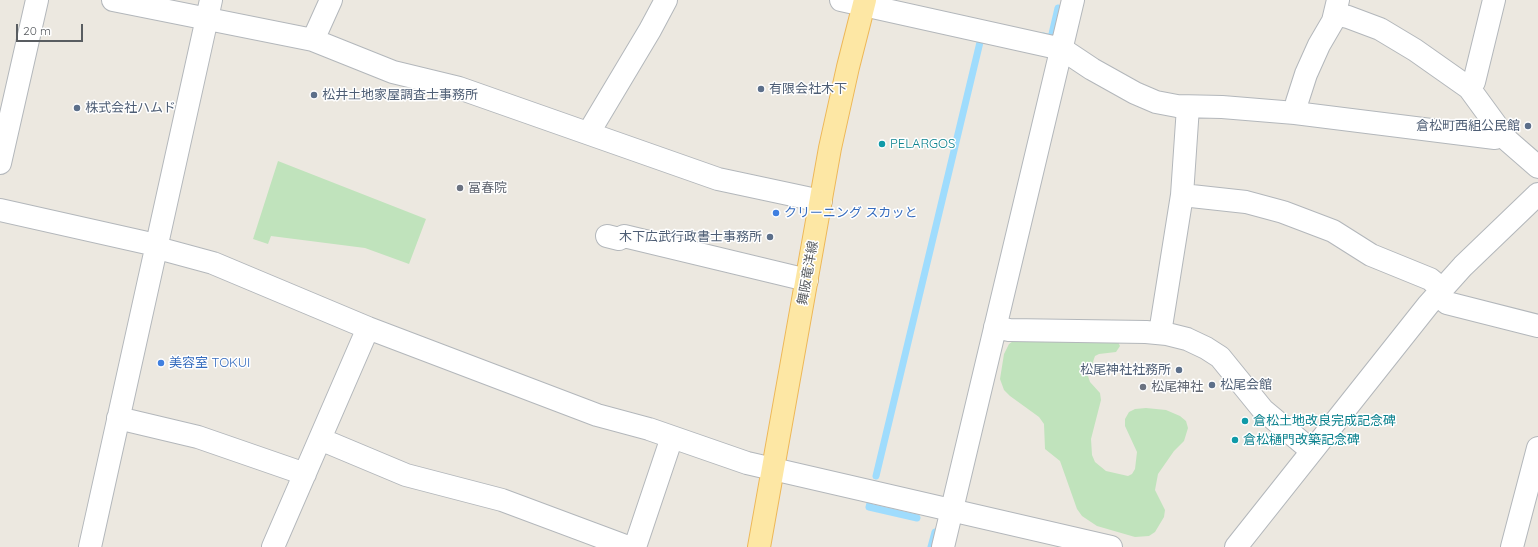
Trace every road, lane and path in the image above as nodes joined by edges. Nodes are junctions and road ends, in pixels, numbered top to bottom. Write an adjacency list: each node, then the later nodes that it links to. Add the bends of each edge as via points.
1 (37, 0): 14 (street)
2 (113, 0): 10 (street)
3 (331, 0): 11 (street)
4 (666, 0): 18 (street)
5 (841, 0): 8 (street)
6 (1073, 0): 12 (street)
7 (1494, 0): 13 (street, via 1474,82)
8 (864, 2): 12 (street); 23 (main road, 舞阪竜洋線, via 838,108)
9 (1336, 7): 13 (street, via 1348,17 1380,29 1415,50); 16 (street, via 1311,59)
10 (209, 9): 11 (street); 26 (street)
11 (313, 40): 18 (street, via 393,72 459,88)
12 (1062, 49): 15 (street, via 1135,93 1156,102); 30 (street)
13 (1469, 88): 17 (street)
14 (7, 102): 19 (street)
15 (1188, 107): 16 (street); 22 (street)
16 (1295, 113): 17 (street, via 1495,138)
17 (1502, 133): 20 (street)
18 (590, 134): 23 (street, via 718,179)
19 (0, 163)
20 (1538, 167)
21 (1538, 194): 28 (street)
22 (1182, 195): 28 (street, via 1246,202 1283,212 1332,232 1371,255 1430,279); 32 (street)
23 (821, 201): 27 (main road, 舞阪竜洋線)
24 (0, 210): 26 (street)
25 (607, 236): 27 (street, via 619,239 624,236)
26 (156, 245): 31 (street, via 165,250 213,263); 33 (street)
27 (807, 280): 38 (main road, 舞阪竜洋線)
28 (1439, 292): 29 (street, via 1447,303); 37 (street)
29 (1538, 326)
30 (995, 327): 32 (street, via 1009,330); 40 (street)
31 (368, 328): 34 (street, via 597,415); 35 (street)
32 (1160, 333): 37 (street, via 1187,340 1220,357 1263,410)
33 (118, 418): 39 (street, via 209,440); 41 (street)
34 (672, 437): 38 (street, via 747,463); 44 (street)
35 (320, 439): 39 (street); 43 (street, via 406,475 502,500)
36 (1538, 448): 49 (street)
37 (1312, 451): 48 (street)
38 (773, 469): 40 (street); 45 (main road, 舞阪竜洋線)
39 (305, 474): 42 (street)
40 (952, 510): 46 (street); 47 (street)
41 (90, 547)
42 (273, 547)
43 (628, 547)
44 (635, 547)
45 (759, 547)
46 (943, 547)
47 (1111, 547)
48 (1236, 547)
49 (1512, 547)

